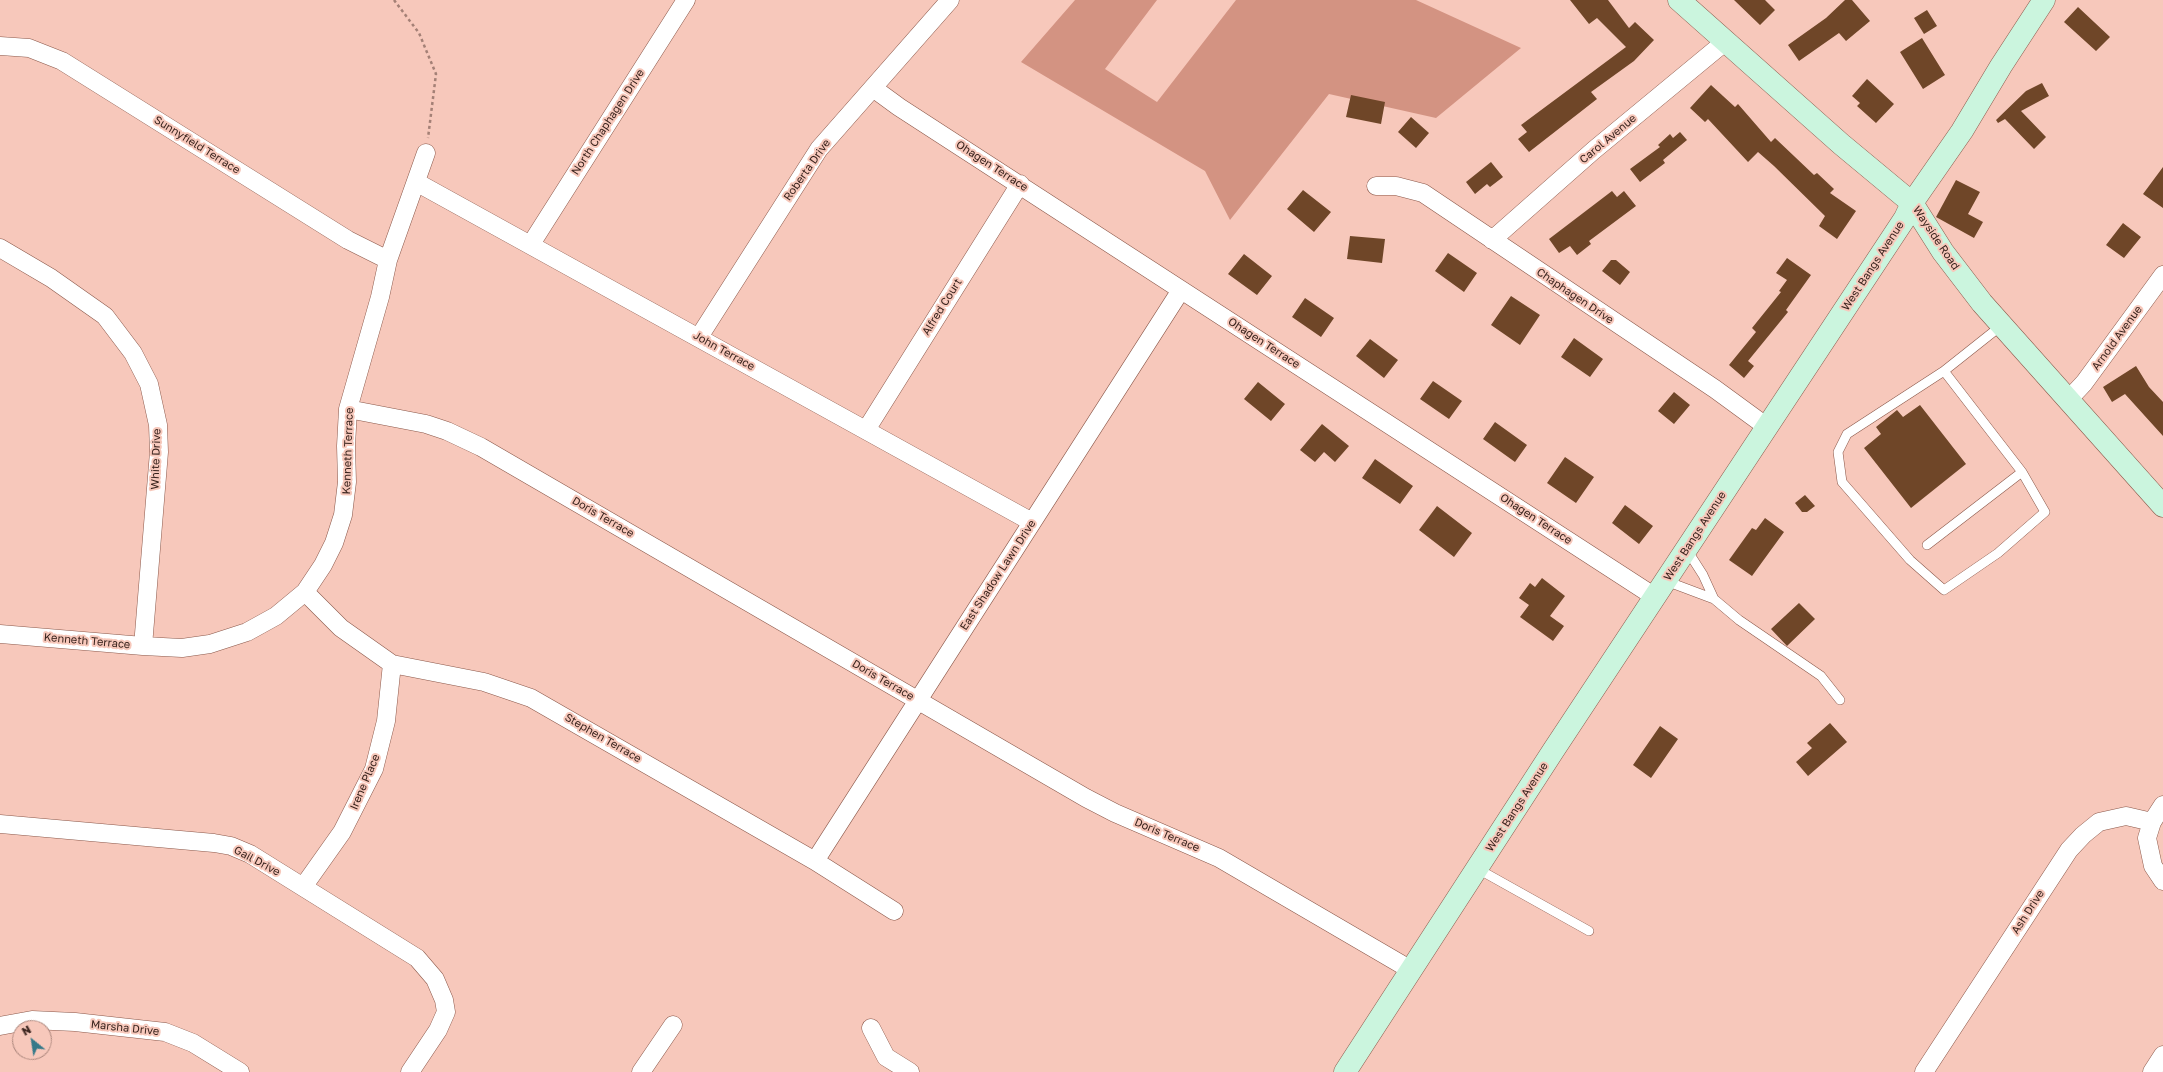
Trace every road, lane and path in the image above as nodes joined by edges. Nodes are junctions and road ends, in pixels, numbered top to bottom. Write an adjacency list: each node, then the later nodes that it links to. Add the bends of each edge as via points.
1 (394, 0): 9 (path, via 419,33 436,74)
2 (686, 0): 15 (street, North Chaphagen Drive)
3 (950, 0): 8 (street, Roberta Drive)
4 (1679, 0): 6 (street, Wayside Road)
5 (2044, 0): 13 (street, West Bangs Avenue, via 1962,132)
6 (1726, 41): 13 (street, Wayside Road, via 1841,144); 14 (street, Carol Avenue, via 1594,150)
7 (0, 46): 17 (street, Sunnyfield Terrace, via 29,48 62,61 348,240)
8 (873, 88): 11 (street, Ohagen Terrace); 21 (street, Roberta Drive, via 805,168)
9 (426, 153): 10 (street, Kenneth Terrace)
10 (416, 182): 15 (street, John Terrace); 17 (street, Kenneth Terrace)
11 (1020, 184): 19 (street, Ohagen Terrace); 26 (street, Alfred Court)
12 (1376, 186): 14 (street, Chaphagen Drive, via 1417,190)
13 (1912, 203): 20 (street, Wayside Road, via 1943,252); 25 (street, West Bangs Avenue, via 1905,218)
14 (1492, 240): 25 (street, Chaphagen Drive, via 1715,389)
15 (530, 244): 21 (street, John Terrace)
16 (0, 248): 36 (street, White Drive, via 51,278 105,316 133,353 150,384 158,425 159,452)
17 (388, 260): 24 (street, Kenneth Terrace)
18 (2163, 275): 23 (street, Arnold Avenue, via 2088,377)
19 (1181, 290): 29 (street, East Shadow Lawn Drive); 32 (street, Ohagen Terrace)
20 (2002, 326): 22 (lane); 23 (street, Wayside Road)
21 (699, 337): 26 (street, John Terrace)
22 (1944, 371): 27 (lane); 27 (lane, via 1848,434 1838,452 1842,482 1910,560 1944,590 1998,553 2045,512)
23 (2068, 400): 28 (street, Wayside Road)
24 (348, 409): 33 (street, Kenneth Terrace, via 347,482 343,515 323,565); 38 (street, Doris Terrace, via 426,424 481,447)
25 (1767, 427): 31 (street, West Bangs Avenue)
26 (866, 430): 29 (street, John Terrace)
27 (2022, 472): 30 (lane)
28 (2163, 506)
29 (1032, 522): 38 (street, East Shadow Lawn Drive)
30 (1928, 545)
31 (1686, 550): 32 (street, West Bangs Avenue); 34 (lane, via 1703,575)
32 (1661, 589): 34 (lane); 44 (street, West Bangs Avenue)
33 (305, 592): 36 (street, Kenneth Terrace, via 276,616 233,638 182,648); 37 (street, Stephen Terrace, via 341,628)
34 (1714, 600): 39 (lane, via 1821,676)
35 (0, 634): 36 (street, Kenneth Terrace)
36 (143, 646)
37 (392, 664): 43 (street, Stephen Terrace, via 484,682 530,698); 46 (street, Irene Place, via 386,721 374,769 342,832)
38 (918, 700): 43 (street, East Shadow Lawn Drive); 49 (street, Doris Terrace, via 1086,798 1248,873)
39 (1840, 700)
40 (2163, 805): 41 (street)
41 (2152, 822): 45 (street, via 2147,838 2153,866); 59 (street, Ash Drive, via 2126,816 2099,822 2083,834 2069,850)
42 (0, 824): 46 (street, Gail Drive, via 231,846 250,854)
43 (815, 861): 47 (street, Stephen Terrace)
44 (1478, 869): 48 (lane); 49 (street, West Bangs Avenue)
45 (2163, 881)
46 (303, 887): 55 (street, Gail Drive, via 417,958 435,979 446,1012 438,1030)
47 (894, 911)
48 (1589, 931)
49 (1411, 970): 58 (street, West Bangs Avenue)
50 (673, 1025): 56 (street)
51 (0, 1026): 54 (street, Marsha Drive, via 32,1020 161,1031 193,1043)
52 (871, 1028): 57 (street, via 886,1057)
53 (2163, 1055): 60 (street)
54 (240, 1072)
55 (410, 1072)
56 (641, 1072)
57 (910, 1072)
58 (1345, 1072)
59 (1924, 1072)
60 (2152, 1072)

